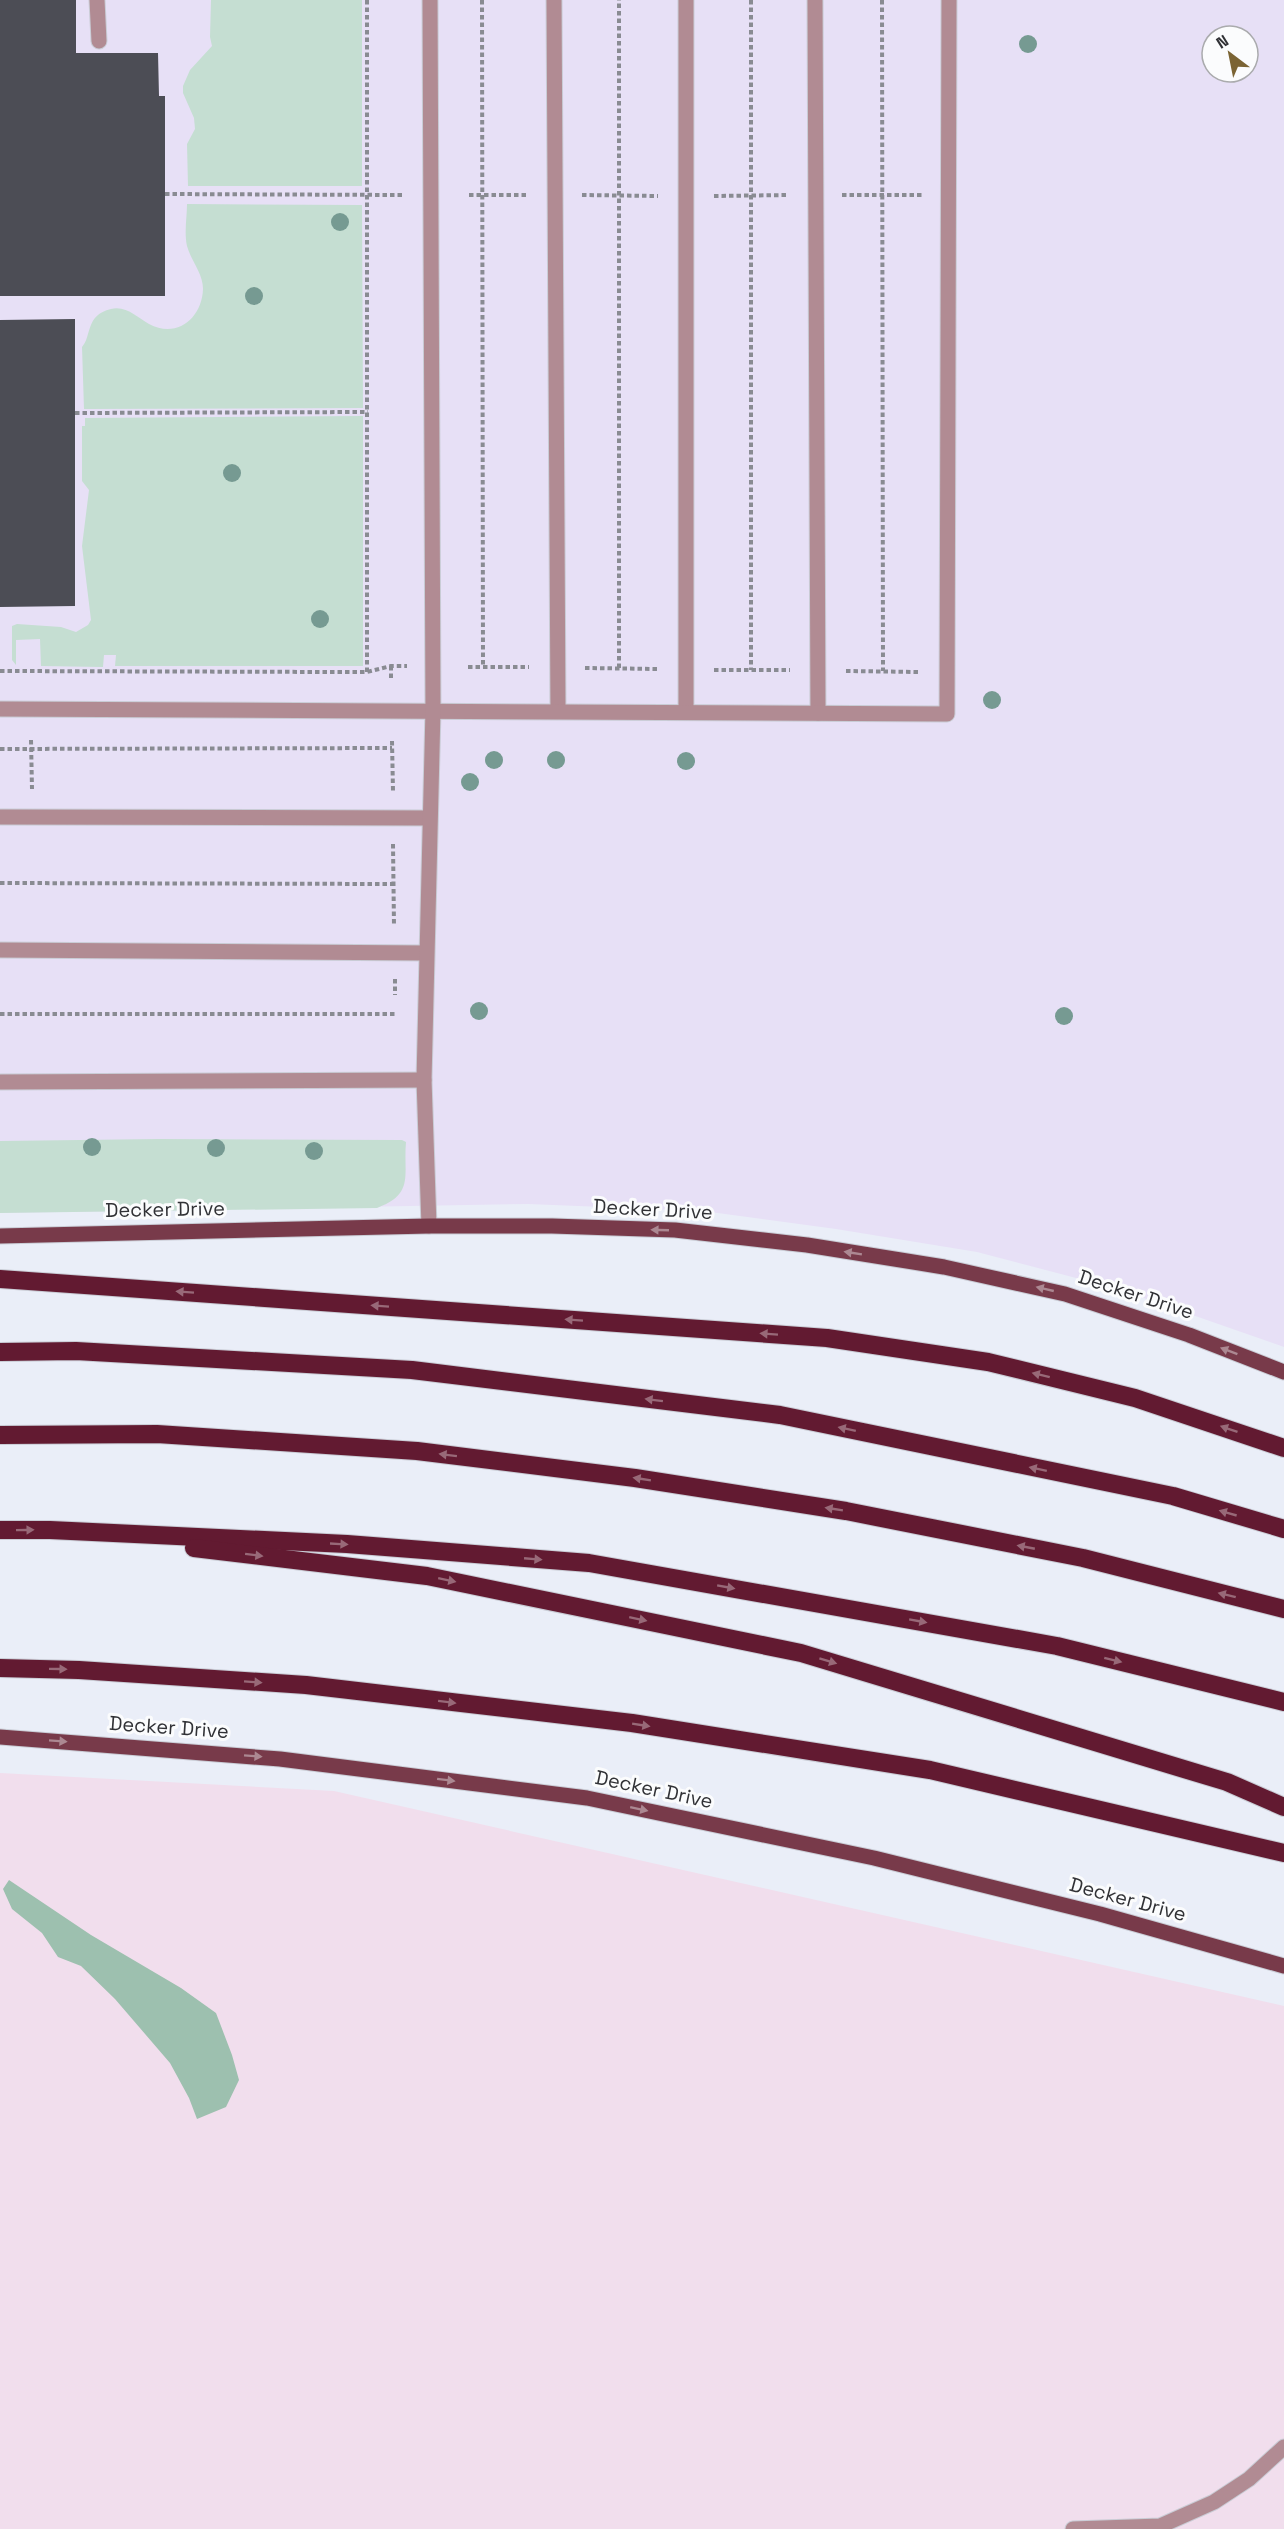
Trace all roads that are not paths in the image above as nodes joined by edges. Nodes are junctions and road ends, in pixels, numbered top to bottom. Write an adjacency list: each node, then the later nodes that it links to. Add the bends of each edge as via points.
1 (97, 0): 7 (lane)
2 (430, 0): 9 (lane)
3 (554, 0): 10 (lane)
4 (686, 0): 11 (lane)
5 (815, 0): 12 (lane)
6 (949, 0): 12 (lane, via 948,714)
7 (99, 41)
8 (0, 709): 9 (lane)
9 (433, 710): 10 (lane); 14 (lane)
10 (558, 711): 11 (lane)
11 (686, 712): 12 (lane)
12 (818, 713)
13 (0, 817): 14 (lane)
14 (429, 818): 16 (lane)
15 (0, 950): 16 (lane)
16 (426, 953): 17 (lane)
17 (424, 1080): 18 (lane); 19 (lane)
18 (0, 1082)
19 (429, 1226): 20 (main road, Decker Drive); 23 (main road, Decker Drive, one-way to 19, via 1065,1294 944,1267 807,1245 675,1230)
20 (0, 1236)
21 (0, 1279): 25 (highway, one-way to 21, via 1135,1398 999,1365 827,1338)
22 (0, 1352): 26 (highway, one-way to 22, via 1173,1496 780,1415 412,1370 76,1351)
23 (1284, 1372)
24 (0, 1435): 29 (highway, one-way to 24, via 1083,1558 846,1511 635,1478 417,1451 157,1434)
25 (1284, 1448)
26 (1284, 1529)
27 (0, 1530): 28 (highway, one-way to 28)
28 (50, 1530): 31 (highway, one-way to 31, via 346,1544 589,1563 1057,1646); 33 (highway, one-way to 33, via 427,1576 801,1653 1227,1782)
29 (1284, 1610)
30 (0, 1668): 34 (highway, one-way to 34, via 306,1685 632,1723 930,1770)
31 (1284, 1702)
32 (0, 1737): 35 (main road, Decker Drive, one-way to 35, via 280,1759 587,1798 885,1861 1100,1914)
33 (1284, 1807)
34 (1284, 1853)
35 (1284, 1966)
36 (1284, 2447): 37 (lane, via 1249,2479 1160,2526)
37 (1073, 2529)

